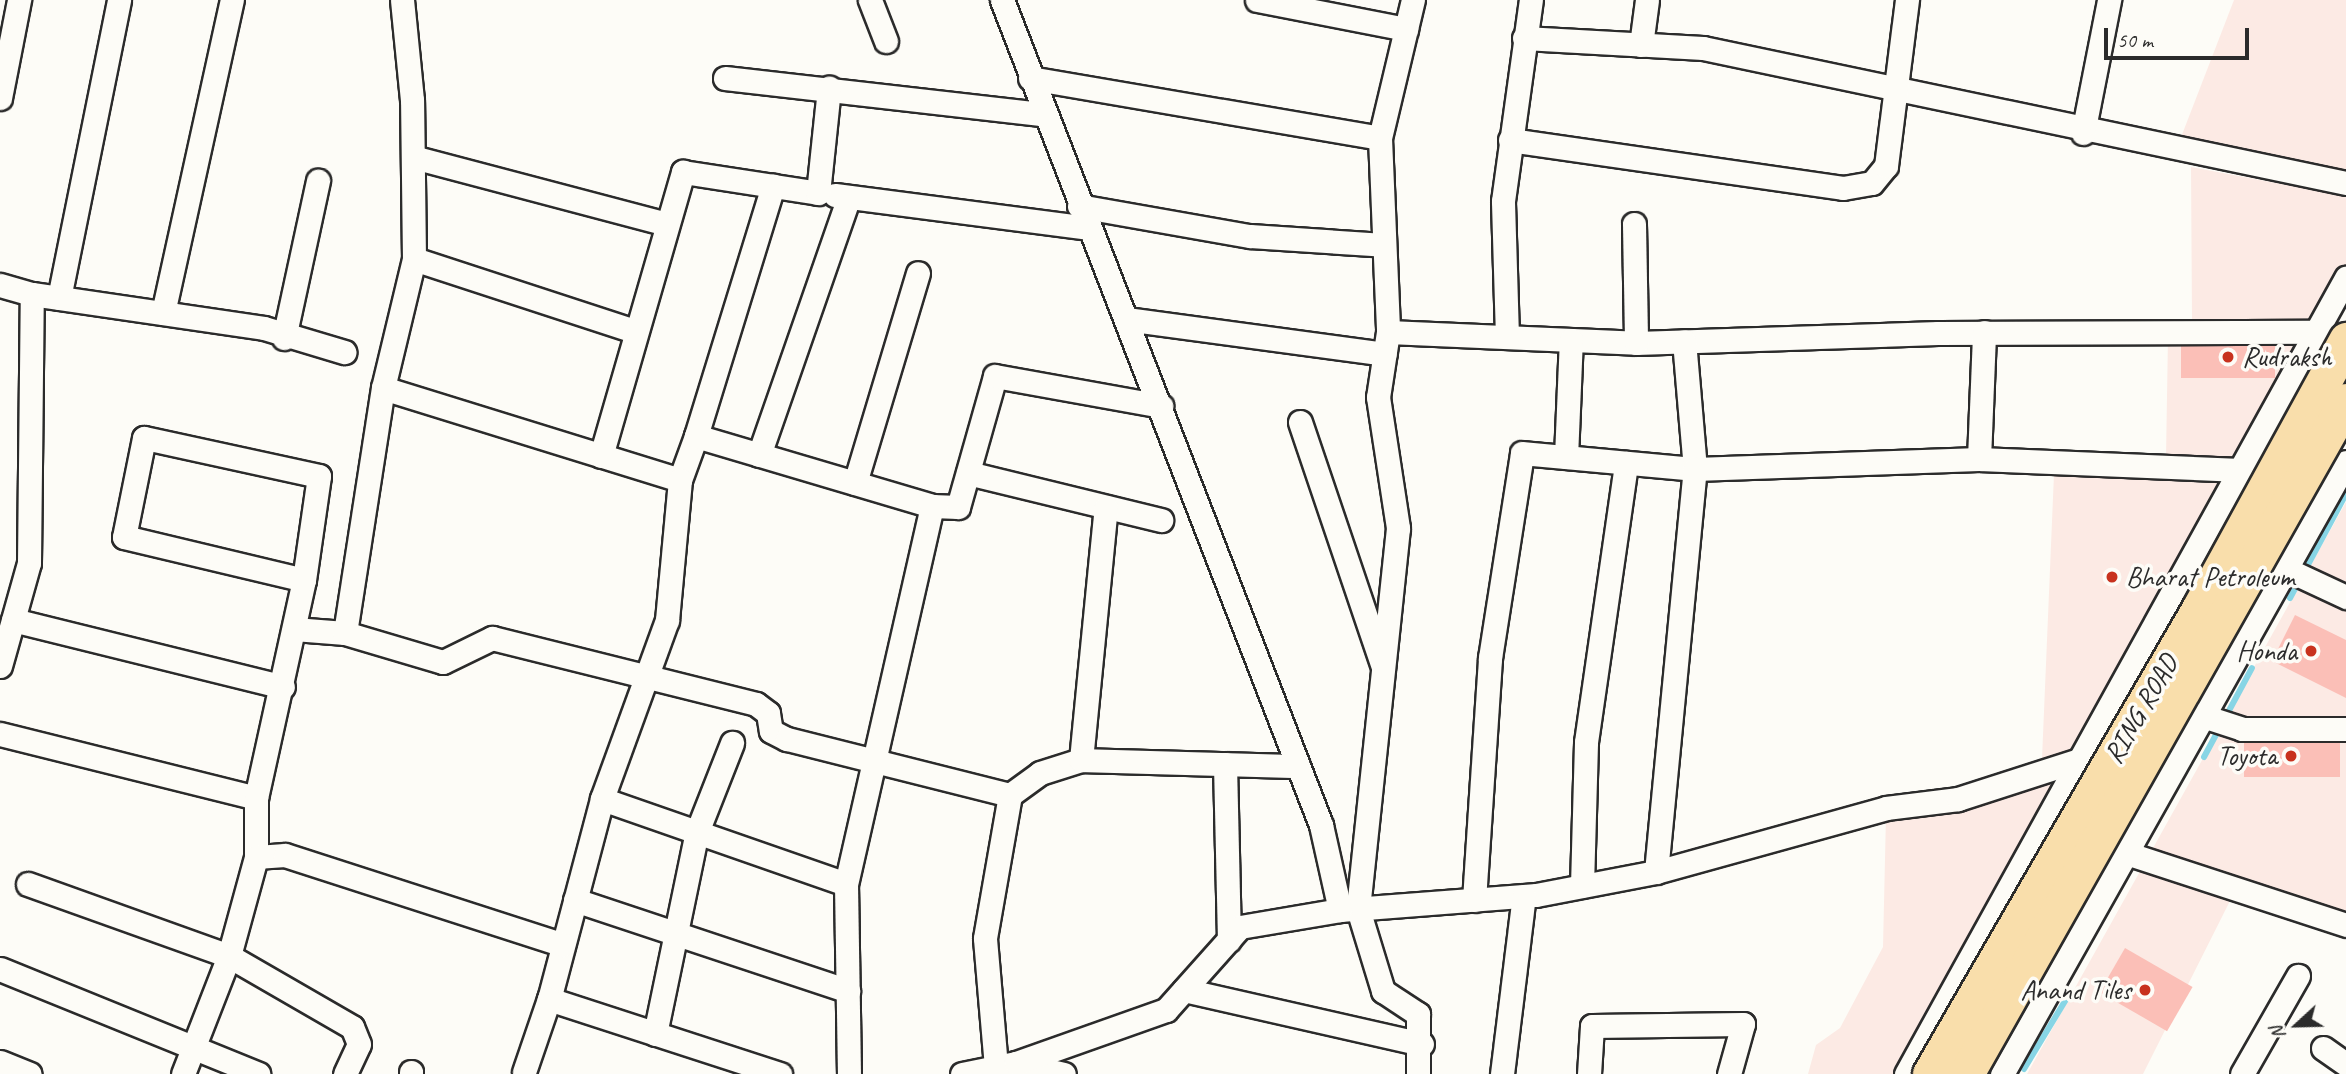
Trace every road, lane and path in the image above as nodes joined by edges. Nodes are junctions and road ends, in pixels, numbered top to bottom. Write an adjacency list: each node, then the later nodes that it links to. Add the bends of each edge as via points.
1 (19, 0): 22 (street)
2 (119, 0): 43 (street)
3 (232, 0): 44 (street)
4 (402, 0): 27 (street)
5 (870, 0): 16 (street)
6 (1002, 0): 19 (street)
7 (1257, 0): 13 (street)
8 (1413, 0): 14 (street)
9 (1531, 0): 15 (street)
10 (1647, 0): 17 (street)
11 (1907, 0): 21 (street)
12 (2109, 0): 24 (street)
13 (1291, 5): 14 (street)
14 (1406, 29): 25 (street)
15 (1524, 38): 17 (street); 26 (street)
16 (886, 41)
17 (1640, 45): 21 (street, via 1703,48)
18 (725, 78): 20 (street)
19 (1030, 78): 23 (street); 25 (street)
20 (829, 88): 23 (street); 31 (street)
21 (1893, 89): 24 (street); 26 (street, via 1885,166 1872,183 1843,188)
22 (0, 98)
23 (1043, 114): 33 (street)
24 (2083, 133): 29 (street)
25 (1380, 138): 37 (street)
26 (1510, 140): 49 (street, via 1503,201)
27 (413, 158): 34 (street); 38 (street)
28 (318, 181): 50 (street)
29 (2346, 183)
30 (773, 186): 31 (street); 34 (street, via 683,172); 60 (street)
31 (818, 192): 32 (street)
32 (849, 197): 36 (street); 61 (street)
33 (1079, 205): 36 (street); 37 (street, via 1250,236)
34 (667, 224): 46 (street)
35 (1634, 224): 54 (street)
36 (1088, 228): 45 (street)
37 (1384, 245): 53 (street)
38 (414, 259): 46 (street); 56 (street)
39 (918, 273): 71 (street)
40 (2346, 278): 48 (street)
41 (0, 285): 42 (street)
42 (32, 294): 43 (street); 78 (street, via 29,563)
43 (60, 298): 44 (street)
44 (163, 313): 50 (street, via 264,328)
45 (1126, 319): 53 (street); 58 (street)
46 (634, 331): 62 (street)
47 (1984, 332): 48 (street); 52 (street); 64 (street)
48 (2331, 336): 68 (street); 140 (highway, RING ROAD, bridge, via 2199,609)
49 (1507, 337): 51 (street); 53 (street)
50 (284, 338): 55 (street)
51 (1570, 340): 54 (street); 63 (street)
52 (1684, 341): 54 (street); 67 (street)
53 (1386, 343): 82 (street, via 1378,397 1398,528)
54 (1636, 343)
55 (344, 352)
56 (383, 387): 62 (street); 80 (street)
57 (2346, 401): 141 (highway, RING ROAD, bridge)
58 (1161, 406): 69 (street, via 995,376); 93 (street)
59 (1300, 422): 82 (street)
60 (696, 436): 61 (street); 70 (street)
61 (759, 455): 71 (street)
62 (601, 456): 70 (street)
63 (1566, 457): 66 (street); 106 (street, via 1522,453 1490,658)
64 (1979, 459): 67 (street); 68 (street)
65 (2346, 462): 75 (street)
66 (1626, 463): 67 (street); 103 (street, via 1586,742)
67 (1695, 469): 100 (street)
68 (2241, 470): 89 (street)
69 (968, 473): 72 (street, via 958,507); 73 (street)
70 (680, 480): 83 (street, via 667,620)
71 (855, 483): 72 (street)
72 (932, 506): 90 (street)
73 (1106, 507): 74 (street); 91 (street)
74 (1161, 520)
75 (2300, 576): 77 (street); 85 (street)
76 (304, 580): 76 (street, via 319,476 144,438 124,537); 79 (street)
77 (2346, 597)
78 (13, 620): 81 (street); 84 (street)
79 (294, 629): 80 (street); 84 (street)
80 (345, 634): 83 (street, via 443,662 492,638)
81 (0, 666)
82 (1384, 669): 107 (street)
83 (645, 680): 90 (street, via 756,704 779,735); 96 (street)
84 (283, 687): 95 (street)
85 (2220, 724): 86 (street); 98 (street)
86 (2346, 729)
87 (0, 734): 95 (street)
88 (732, 743): 97 (street)
89 (2085, 758): 100 (street, via 1958,799 1886,808); 118 (street)
90 (875, 761): 94 (street); 102 (street)
91 (1081, 761): 92 (street); 94 (street, via 1040,773)
92 (1225, 764): 93 (street); 110 (street)
93 (1298, 766): 107 (street)
94 (1010, 795): 125 (street, via 985,938)
95 (256, 798): 99 (street)
96 (603, 799): 97 (street); 105 (street)
97 (697, 832): 102 (street); 109 (street)
98 (2135, 856): 108 (street); 142 (street)
99 (257, 857): 111 (street, via 285,855); 112 (street)
100 (1656, 872): 103 (street)
101 (28, 884): 112 (street)
102 (846, 884): 116 (street)
103 (1582, 886): 104 (street)
104 (1524, 896): 106 (street); 136 (street)
105 (575, 900): 109 (street); 111 (street)
106 (1474, 900): 107 (street)
107 (1349, 910): 110 (street, via 1240,928); 120 (street, via 1383,991 1418,1014)
108 (2346, 925)
109 (675, 933): 116 (street); 119 (street)
110 (1229, 940): 115 (street)
111 (563, 944): 117 (street)
112 (229, 956): 122 (street); 130 (street, via 352,1027 359,1044)
113 (0, 969): 122 (street)
114 (2298, 976): 143 (street)
115 (1184, 990): 120 (street); 125 (street, via 1166,1010)
116 (848, 991): 132 (street)
117 (549, 999): 119 (street); 126 (street)
118 (1931, 1031): 139 (street); 142 (street)
119 (656, 1034): 131 (street)
120 (1422, 1044): 135 (street)
121 (2323, 1048): 124 (street)
122 (192, 1049): 128 (street); 129 (street)
123 (0, 1062): 127 (street)
124 (2346, 1064)
125 (1006, 1065): 133 (street); 134 (street)
126 (524, 1072)
127 (30, 1074)
128 (183, 1074)
129 (258, 1074)
130 (345, 1074)
131 (779, 1074)
132 (849, 1074)
133 (962, 1074)
134 (1064, 1074)
135 (1418, 1074)
136 (1502, 1074)
137 (1589, 1074): 138 (street, via 1592,1026 1742,1024)
138 (1729, 1074)
139 (1906, 1074)
140 (1930, 1074)
141 (1966, 1074)
142 (2002, 1074)
143 (2242, 1074)

